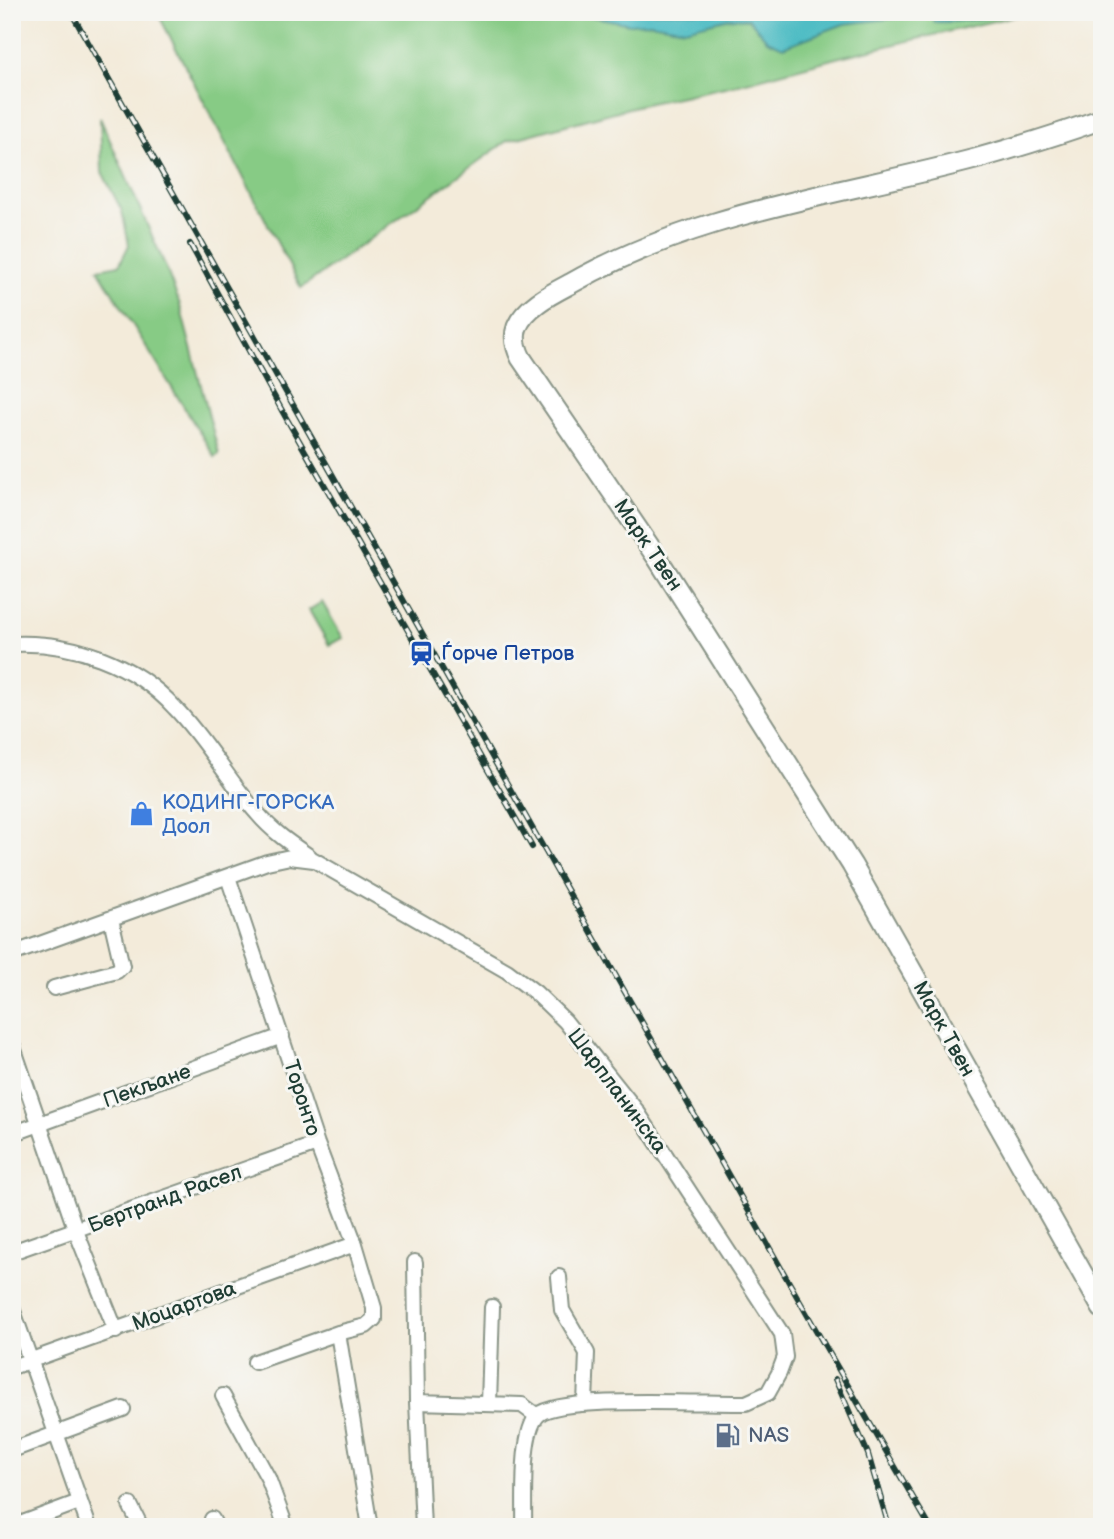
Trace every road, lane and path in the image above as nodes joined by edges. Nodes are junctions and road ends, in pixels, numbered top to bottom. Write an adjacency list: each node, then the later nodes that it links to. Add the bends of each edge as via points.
1 (1102, 119): 20 (street, Марк Твен, via 974,159 764,208 644,246 536,305 522,317 515,345 659,558 852,865)
2 (12, 644): 3 (street, via 37,642 96,655 160,693 197,733 257,814)
3 (314, 860): 4 (street, Шарпланинска, via 279,859); 28 (street, Шарпланинска, via 488,958 551,1006 636,1110 782,1334 785,1357 779,1373 768,1393 747,1403)
4 (228, 877): 5 (street, Шарпланинска); 8 (street, Торонто)
5 (111, 919): 6 (street, Шарпланинска); 7 (street, via 122,966)
6 (12, 954)
7 (54, 988)
8 (282, 1037): 10 (street, Пекљане); 12 (street, Торонто)
9 (12, 1044): 10 (street)
10 (40, 1124): 11 (street, Пекљане); 13 (street)
11 (12, 1134)
12 (317, 1144): 13 (street, Бертранд Расел); 14 (street, Торонто)
13 (76, 1231): 15 (street, Бертранд Расел); 21 (street)
14 (355, 1244): 21 (street, Моцартова); 22 (street, Торонто, via 374,1319)
15 (12, 1252)
16 (415, 1262): 27 (street)
17 (559, 1277): 28 (street, via 562,1310 587,1353)
18 (492, 1307): 29 (street)
19 (12, 1308): 23 (street)
20 (1102, 1308)
21 (116, 1331): 23 (street, Моцартова)
22 (338, 1334): 24 (street); 40 (street)
23 (30, 1361): 25 (street, Моцартова); 32 (street)
24 (256, 1362)
25 (12, 1367)
26 (223, 1396): 39 (street, via 268,1478)
27 (417, 1402): 29 (street); 41 (street)
28 (585, 1403): 31 (street, Шарпланинска, via 551,1408)
29 (489, 1404): 31 (street, via 522,1405)
30 (123, 1409): 32 (street)
31 (537, 1416): 42 (street, via 527,1445)
32 (56, 1434): 33 (street); 34 (street)
33 (12, 1450)
34 (79, 1502): 36 (street); 37 (street)
35 (130, 1505): 38 (street)
36 (12, 1527)
37 (89, 1527)
38 (141, 1527)
39 (286, 1527)
40 (370, 1527)
41 (423, 1527)
42 (524, 1527)

